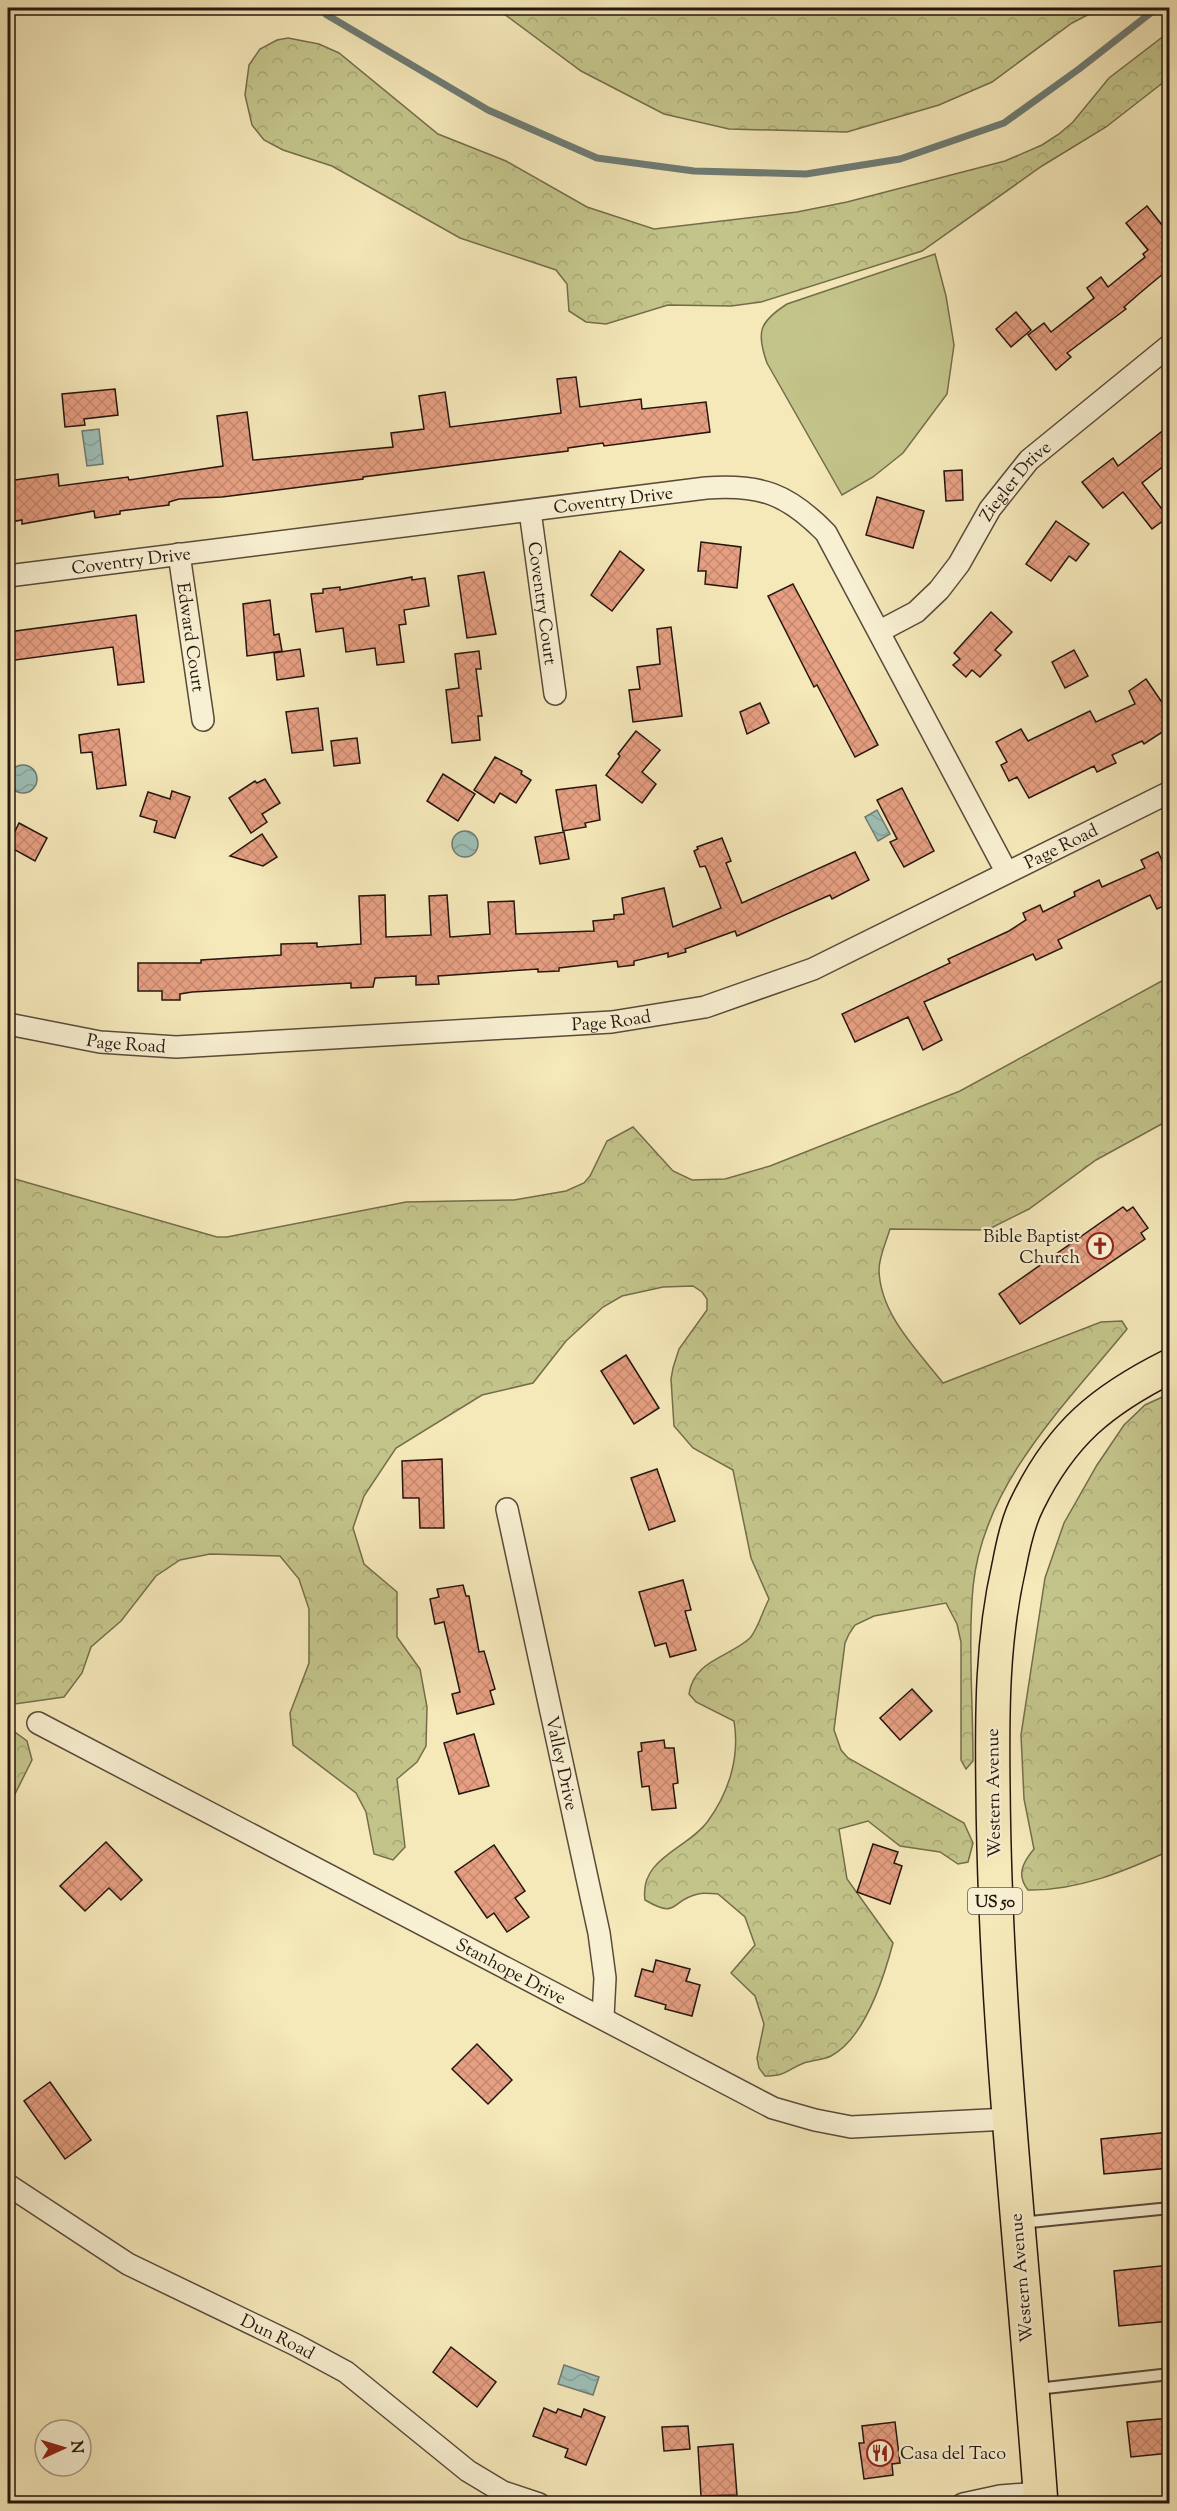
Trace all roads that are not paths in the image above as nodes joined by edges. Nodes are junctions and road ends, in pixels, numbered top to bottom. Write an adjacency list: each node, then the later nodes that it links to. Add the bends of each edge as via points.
1 (1170, 345): 5 (street, Ziegler Drive, via 1029,460 990,509 959,564 939,590 916,612)
2 (530, 511): 3 (street, Coventry Drive); 5 (street, Coventry Drive, via 706,488 760,488 784,498 826,533); 6 (street, Coventry Court)
3 (179, 554): 4 (street, Coventry Drive); 7 (street, Edward Court)
4 (8, 576)
5 (880, 631): 9 (street, Coventry Drive)
6 (555, 694)
7 (203, 720)
8 (1170, 792): 9 (street, Page Road)
9 (1006, 871): 10 (street, Page Road, via 813,969 705,1007 652,1016 612,1022 176,1047 100,1042)
10 (8, 1024)
11 (1170, 1366): 15 (main road, Western Avenue / US 50, via 1127,1388 1083,1422 1058,1454 1027,1503 1001,1598 994,1656 993,1829 996,1953)
12 (507, 1509): 14 (street, Valley Drive, via 599,1933 605,1978)
13 (38, 1723): 14 (street, Stanhope Drive)
14 (603, 2018): 15 (street, Stanhope Drive, via 773,2108 814,2120 851,2127)
15 (1008, 2119): 18 (main road, Western Avenue / US 50)
16 (8, 2185): 22 (street, Dun Road, via 128,2264 346,2372 468,2471 503,2492)
17 (1170, 2208): 18 (lane)
18 (1017, 2223): 20 (main road, Western Avenue / US 50)
19 (1170, 2374): 20 (lane)
20 (1030, 2390): 21 (main road, Western Avenue / US 50)
21 (1040, 2498): 23 (street, via 1000,2496)
22 (539, 2504)
23 (963, 2504)

